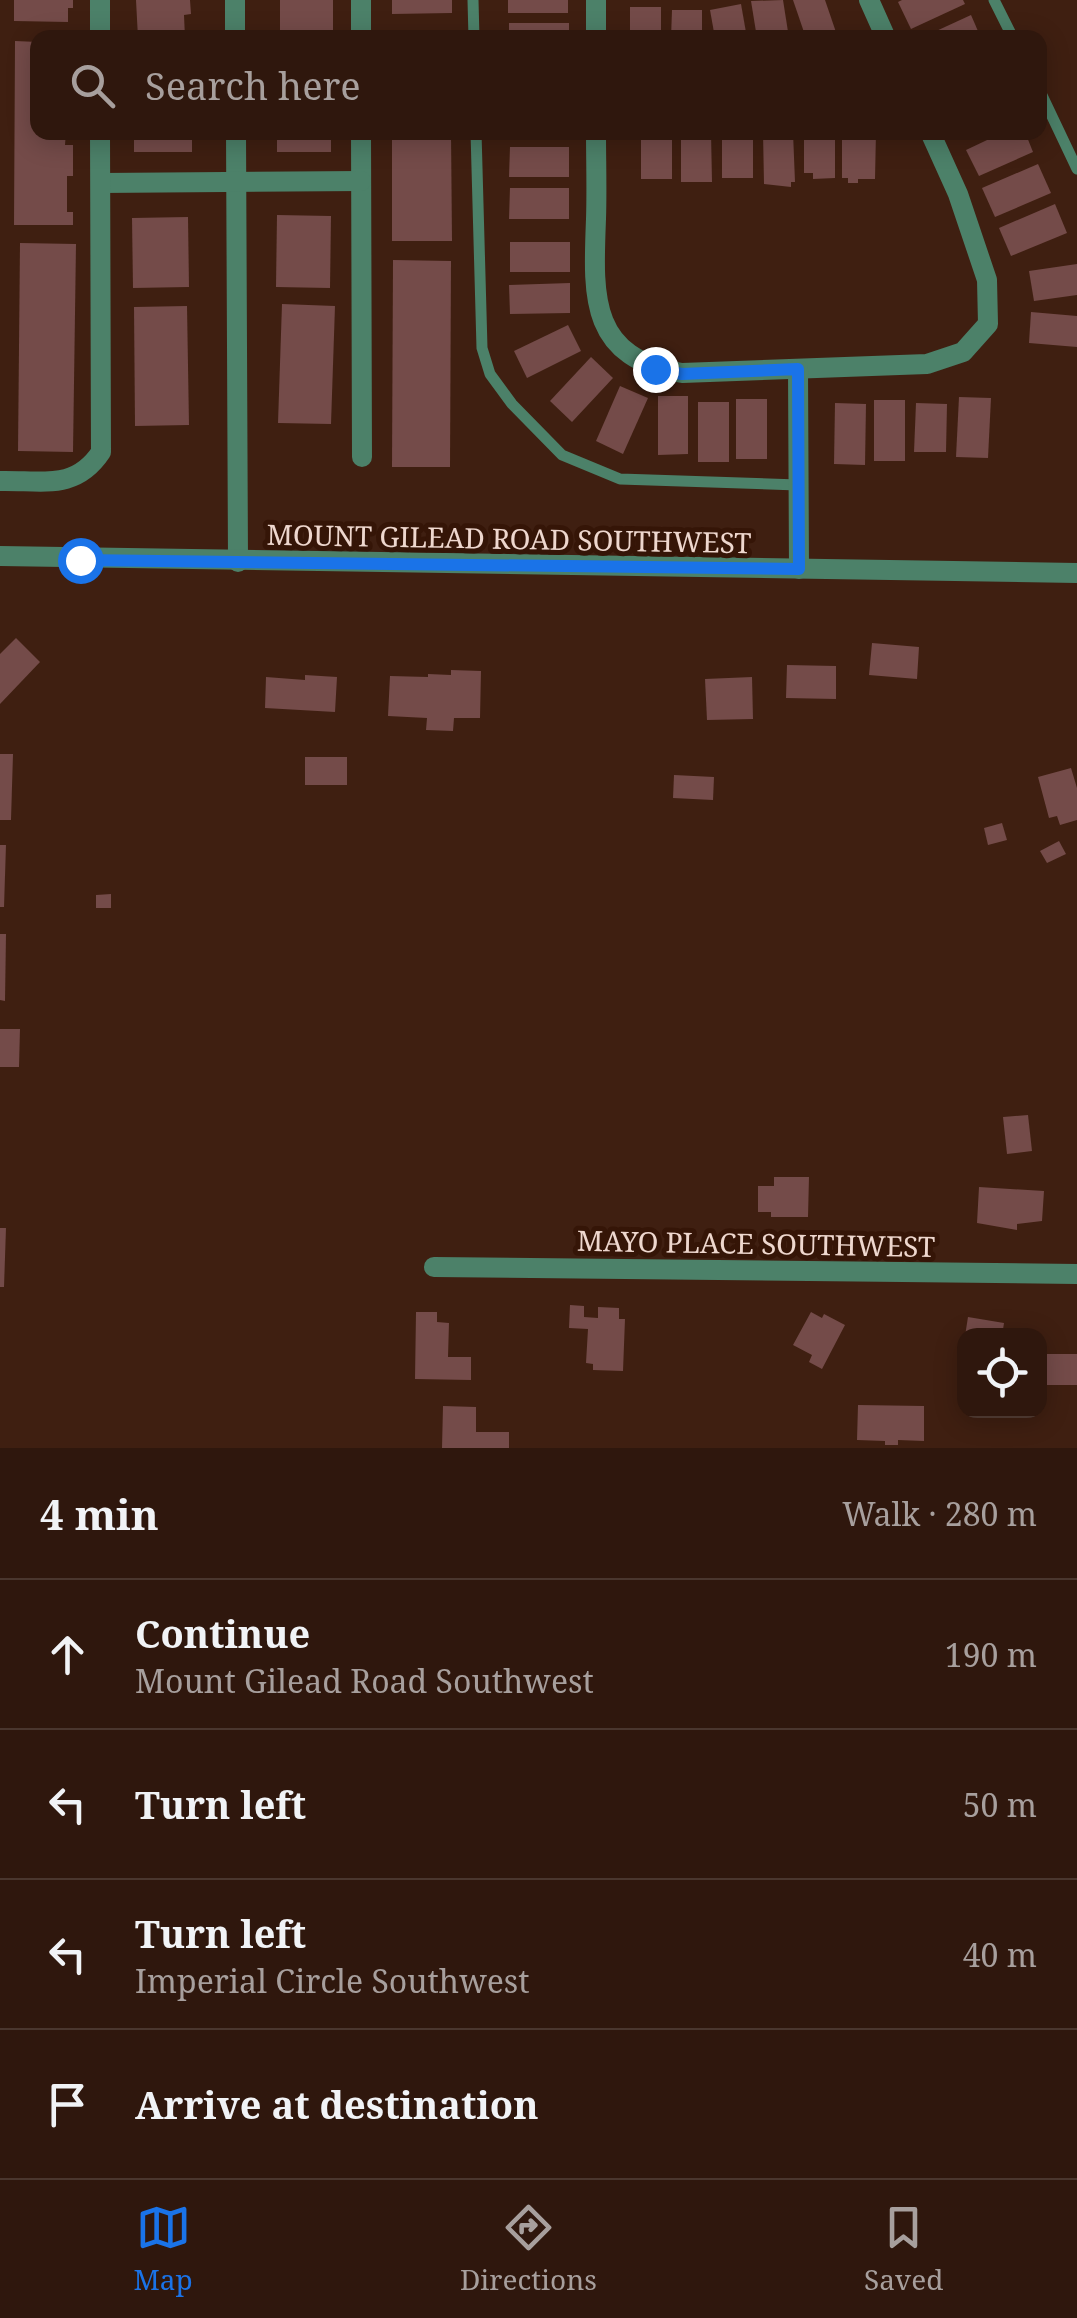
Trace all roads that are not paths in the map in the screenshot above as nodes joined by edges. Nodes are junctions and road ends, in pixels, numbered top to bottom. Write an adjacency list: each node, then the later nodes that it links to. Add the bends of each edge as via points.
1 (100, 0): 8 (street)
2 (235, 0): 9 (street)
3 (361, 0): 10 (street)
4 (473, 0): 11 (lane)
5 (596, 0): 12 (street)
6 (869, 0): 13 (street)
7 (994, 0): 14 (lane)
8 (100, 30)
9 (235, 30)
10 (361, 30)
11 (474, 30)
12 (596, 30)
13 (882, 30)
14 (1009, 30)
15 (1047, 106): 22 (lane)
16 (100, 140): 24 (street)
17 (236, 140): 23 (street)
18 (361, 140): 25 (street)
19 (476, 140): 29 (lane, via 482,348 490,374 512,404 562,455 620,479)
20 (596, 140): 26 (street, via 593,279 610,336 623,352 682,374)
21 (934, 140): 26 (street, via 987,280 988,324 963,352 927,364)
22 (1077, 169)
23 (236, 180): 24 (street); 25 (street); 31 (street)
24 (100, 182): 28 (street, via 101,452 72,479)
25 (361, 182): 27 (street)
26 (798, 369): 29 (street)
27 (362, 457)
28 (0, 481)
29 (798, 486): 32 (street)
30 (0, 556): 31 (street, MOUNT GILEAD ROAD SOUTHWEST)
31 (238, 562): 32 (street, MOUNT GILEAD ROAD SOUTHWEST)
32 (799, 569): 33 (street, MOUNT GILEAD ROAD SOUTHWEST)
33 (1077, 573)
34 (434, 1267): 35 (street, MAYO PLACE SOUTHWEST)
35 (1077, 1274)

